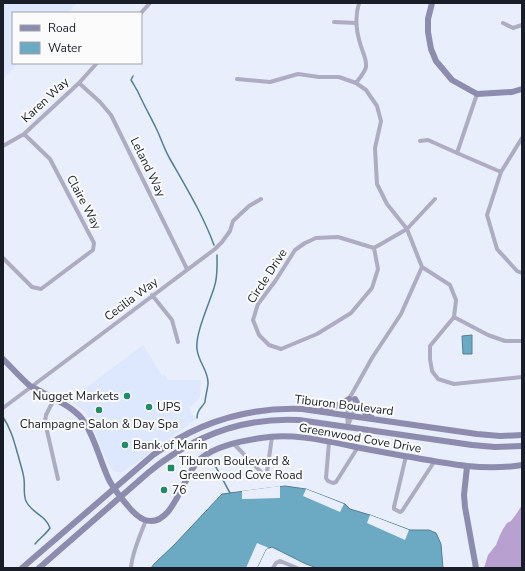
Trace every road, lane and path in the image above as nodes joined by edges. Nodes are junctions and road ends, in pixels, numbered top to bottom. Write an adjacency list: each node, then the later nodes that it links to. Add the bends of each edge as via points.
1 (150, 3): 4 (street)
2 (359, 3): 6 (street)
3 (432, 3): 14 (main road, via 428,32 436,60 452,80)
4 (142, 12)
5 (334, 22): 6 (street)
6 (356, 23): 12 (street, via 366,68)
7 (503, 23): 8 (street, via 513,28)
8 (522, 25)
9 (96, 64): 11 (street, Karen Way)
10 (237, 79): 12 (street, via 270,82 298,74 340,77)
11 (78, 83): 15 (street, Karen Way); 27 (street, Leland Way, via 111,115)
12 (356, 83): 23 (street, via 366,90 377,106 381,122 375,148 377,184 387,204)
13 (522, 89): 14 (main road)
14 (477, 94): 19 (street)
15 (24, 134): 18 (street, Karen Way); 25 (street, Claire Way, via 50,159 94,243 93,250 41,288 32,287)
16 (522, 138): 20 (street)
17 (420, 141): 19 (street, via 428,140)
18 (3, 146)
19 (457, 153): 20 (street)
20 (501, 172): 28 (street, via 487,215 497,249 517,271)
21 (261, 199): 27 (street, Cecilia Way, via 233,221 222,242)
22 (435, 199): 23 (street)
23 (407, 229): 24 (street); 26 (street)
24 (374, 248): 24 (street, Circle Drive, via 338,237 316,238 295,250 258,304 253,320 259,335 269,345 281,349 316,334 351,313 372,288 378,269)
25 (3, 258)
26 (422, 267): 30 (street, via 450,285 456,300); 36 (street, via 401,314 359,380)
27 (188, 269): 29 (street, Cecilia Way)
28 (522, 273)
29 (152, 295): 32 (street, via 172,320); 35 (street, Cecilia Way)
30 (454, 317): 31 (street, via 488,336 504,341); 34 (street, via 430,346 432,371 438,379 454,384)
31 (522, 341)
32 (178, 342)
33 (3, 359): 35 (main road)
34 (522, 377)
35 (31, 387): 37 (main road); 38 (street, Cecilia Way)
36 (352, 397): 39 (main road, via 336,407); 40 (street); 41 (main road)
37 (54, 399): 53 (street, via 45,422); 54 (main road, via 76,412 86,424)
38 (3, 408)
39 (319, 411): 40 (main road, Tiburon Boulevard); 54 (main road, Tiburon Boulevard, via 266,410 214,422 162,448)
40 (350, 416): 41 (main road, Tiburon Boulevard); 42 (street)
41 (373, 419): 43 (main road, Tiburon Boulevard, via 483,435)
42 (348, 427): 47 (main road, Tiburon Boulevard, via 477,446); 55 (main road, Tiburon Boulevard, via 287,420 230,428 203,437 177,451 158,464)
43 (522, 436)
44 (272, 437): 45 (main road, Greenwood Cove Drive); 46 (main road, Greenwood Cove Drive); 46 (street, via 265,475)
45 (329, 442): 48 (main road, Greenwood Cove Drive); 48 (street, via 326,478 333,483)
46 (234, 444): 56 (main road, Greenwood Cove Drive, via 211,452 199,460 168,513 157,520)
47 (522, 446)
48 (358, 447): 49 (main road, Greenwood Cove Drive)
49 (406, 456): 50 (main road, Greenwood Cove Drive); 50 (street, via 394,507 400,512)
50 (434, 462): 52 (main road, Greenwood Cove Drive)
51 (522, 465): 52 (main road, Greenwood Cove Drive)
52 (467, 467): 62 (main road, via 465,508)
53 (58, 479)
54 (114, 488): 55 (main road); 57 (main road, Tiburon Boulevard)
55 (121, 497): 56 (main road, via 137,515); 58 (main road, Tiburon Boulevard)
56 (146, 520): 59 (street)
57 (22, 568)
58 (39, 568)
59 (131, 568)
60 (274, 568): 61 (street, via 280,561)
61 (298, 568)
62 (476, 568)

